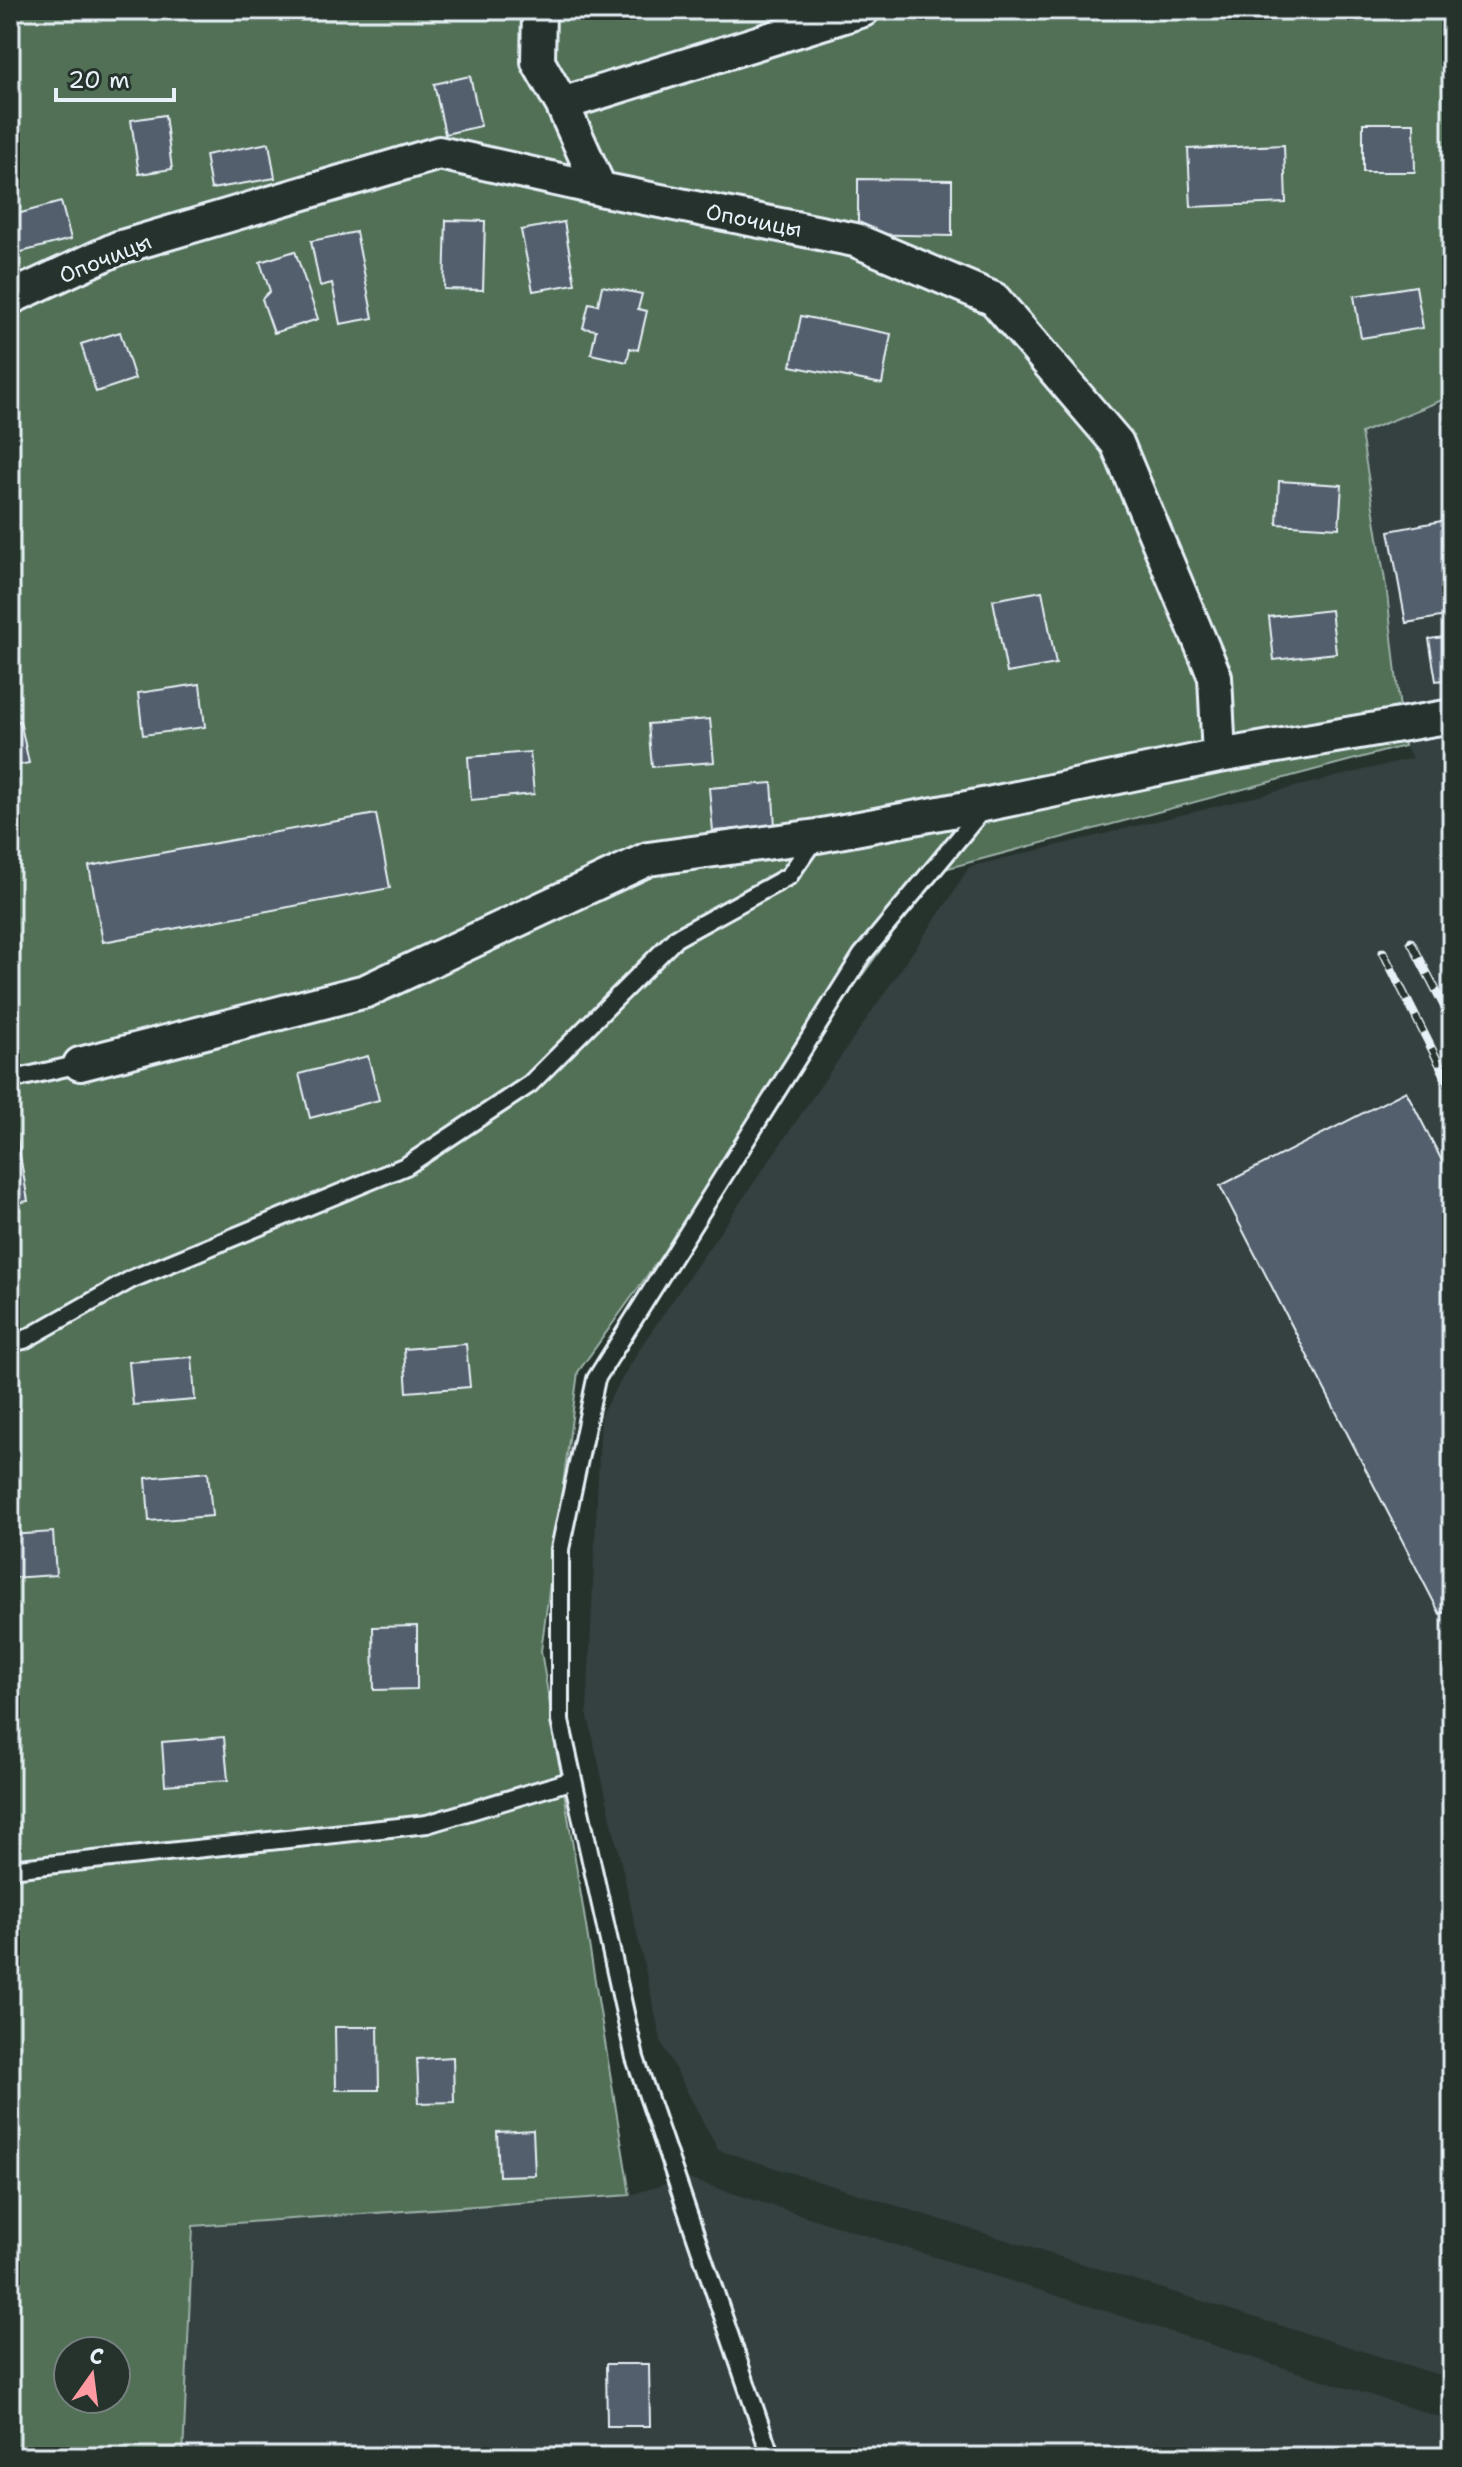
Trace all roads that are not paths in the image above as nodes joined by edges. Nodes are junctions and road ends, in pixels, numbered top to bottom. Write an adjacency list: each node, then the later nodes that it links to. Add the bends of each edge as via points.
1 (539, 10): 3 (street, via 538,62)
2 (863, 10): 3 (street)
3 (562, 104): 4 (street)
4 (600, 189): 5 (street, Опочицы, via 439,153 118,248); 7 (street, Опочицы, via 855,240 994,299 1117,443 1215,677)
5 (10, 298)
6 (1452, 716): 7 (street)
7 (1219, 756): 8 (street)
8 (988, 804): 9 (street); 13 (lane, via 862,955 596,1379 560,1549 560,1721)
9 (817, 836): 10 (street, via 648,859 366,991); 12 (lane, via 789,876 676,938 530,1084 406,1166 132,1279)
10 (80, 1064): 11 (lane)
11 (10, 1080)
12 (10, 1343)
13 (573, 1780): 14 (lane, via 427,1824); 15 (lane, via 635,2058)
14 (10, 1869)
15 (771, 2457)

